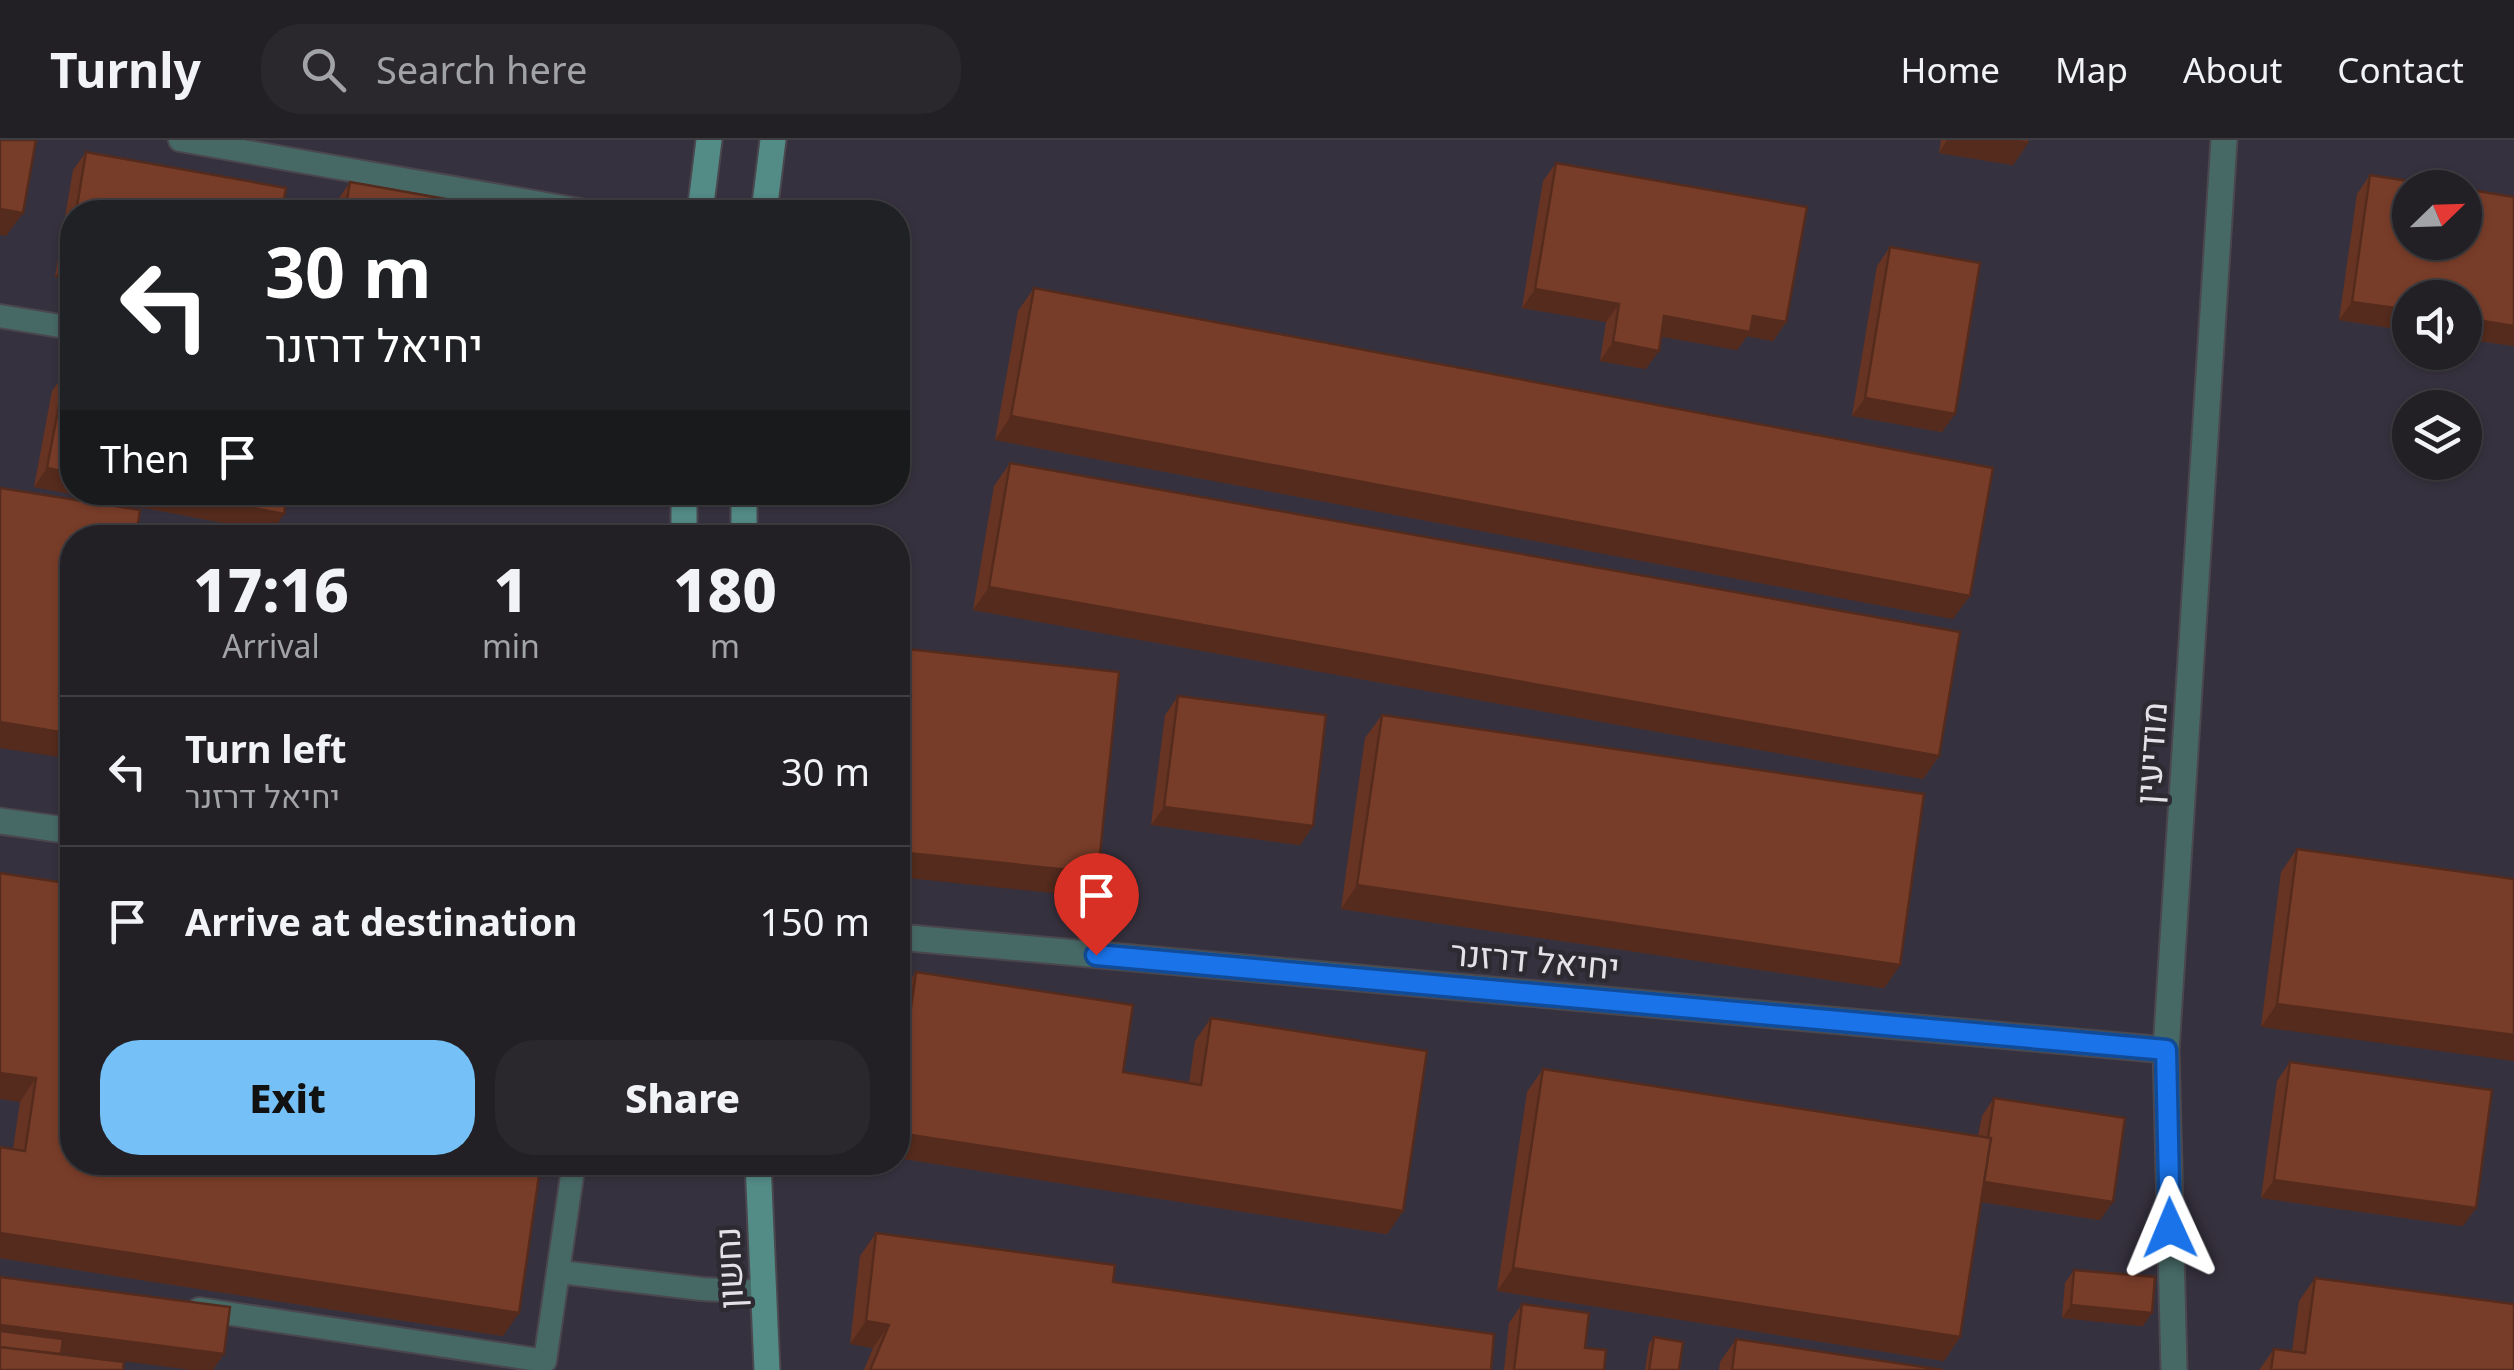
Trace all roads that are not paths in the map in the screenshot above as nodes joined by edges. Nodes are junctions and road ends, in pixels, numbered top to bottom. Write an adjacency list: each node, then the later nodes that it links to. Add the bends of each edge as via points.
1 (180, 140): 5 (lane)
2 (709, 140): 6 (street)
3 (773, 140): 7 (street)
4 (2224, 140): 13 (street, מודיעין)
5 (522, 200)
6 (702, 200)
7 (766, 200)
8 (0, 316): 9 (lane)
9 (60, 326)
10 (0, 821): 11 (street)
11 (60, 829)
12 (910, 939): 13 (street, יחיאל דרזנר)
13 (2166, 1050): 20 (street, מודיעין)
14 (572, 1175): 16 (lane)
15 (759, 1175): 17 (street, נחשון)
16 (560, 1272): 17 (lane); 18 (lane, via 545,1361)
17 (764, 1292): 19 (street, נחשון)
18 (175, 1306)
19 (767, 1370)
20 (2174, 1370)

